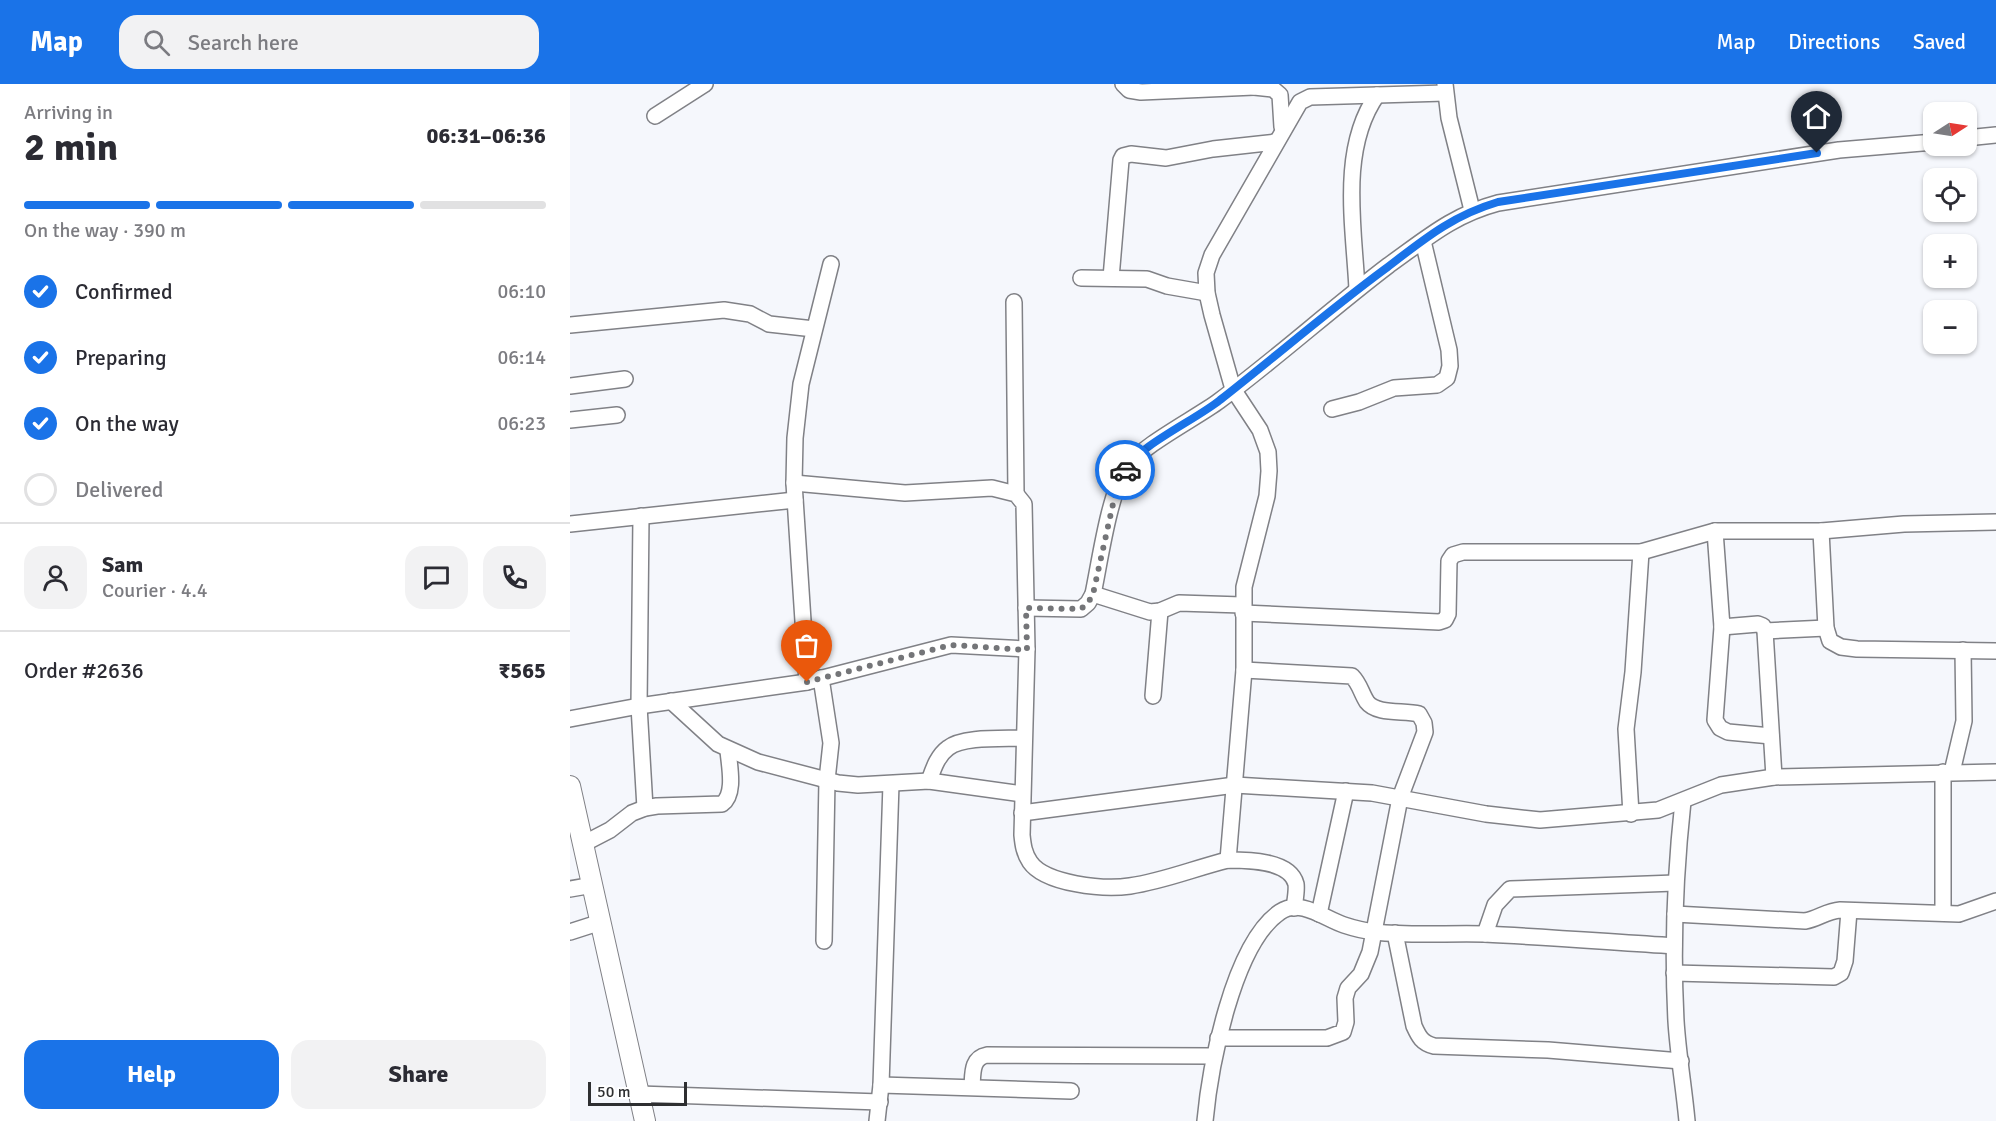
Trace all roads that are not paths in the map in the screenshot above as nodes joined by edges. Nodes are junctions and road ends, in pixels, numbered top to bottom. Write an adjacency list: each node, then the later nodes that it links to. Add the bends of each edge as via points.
1 (705, 84): 6 (street)
2 (1123, 84): 3 (street, via 1129,90 1141,92)
3 (1253, 86): 8 (street, via 1273,89 1280,95)
4 (1445, 88): 5 (street); 11 (street)
5 (1377, 95): 8 (street, via 1310,97 1300,102); 16 (street, via 1366,111 1355,154)
6 (655, 116)
7 (1996, 135): 9 (street)
8 (1279, 136): 15 (street, via 1166,159 1123,156); 17 (street, via 1212,255 1206,273)
9 (1977, 137)
10 (1923, 142): 11 (street, via 1839,150 1498,202)
11 (1472, 210): 12 (street, via 1449,221)
12 (1423, 241): 16 (street); 24 (street, via 1449,350 1447,378 1437,386 1394,388)
13 (831, 264): 20 (street)
14 (1081, 278): 15 (street)
15 (1111, 278): 17 (street, via 1147,279)
16 (1357, 289): 23 (street)
17 (1207, 293): 23 (street)
18 (1014, 302): 28 (street)
19 (570, 325): 20 (street, via 724,309 750,314 769,324)
20 (814, 329): 27 (street, via 801,384)
21 (625, 379): 22 (street)
22 (570, 386)
23 (1233, 389): 36 (street, via 1128,466 1115,495); 38 (street, via 1260,430 1268,452 1269,471)
24 (1332, 409)
25 (617, 415): 26 (street)
26 (570, 420)
27 (794, 483): 28 (street, via 905,493 992,488); 29 (street)
28 (1016, 494): 37 (street, via 1024,504)
29 (795, 500): 30 (street); 47 (street)
30 (641, 516): 32 (street); 50 (street)
31 (1996, 522): 34 (street)
32 (570, 524)
33 (1715, 531): 34 (street); 35 (street); 40 (street)
34 (1821, 531): 41 (street)
35 (1641, 552): 38 (street, via 1453,555 1448,570 1448,614 1439,622); 69 (street, via 1626,729)
36 (1093, 594): 37 (street, via 1081,609); 39 (street, via 1139,610)
37 (1026, 608): 43 (street)
38 (1242, 609): 39 (street, via 1179,603); 46 (street)
39 (1160, 611): 48 (street)
40 (1722, 627): 42 (street, via 1758,624); 52 (street, via 1715,720 1728,732)
41 (1826, 628): 42 (street); 44 (street, via 1830,641 1841,647)
42 (1765, 631): 52 (street)
43 (1027, 650): 47 (street, via 951,645); 53 (street)
44 (1963, 650): 45 (street); 56 (street, via 1964,721)
45 (1996, 651)
46 (1244, 670): 61 (street); 65 (street, via 1352,676 1373,707 1419,714 1425,732)
47 (814, 680): 49 (street); 58 (street, via 830,728)
48 (1152, 696)
49 (671, 701): 50 (street); 54 (street)
50 (639, 706): 51 (street); 67 (street)
51 (570, 719)
52 (1771, 736): 57 (street)
53 (1024, 738): 59 (street, via 967,741 949,746); 64 (street)
54 (728, 750): 58 (street); 67 (street, via 730,793 722,804)
55 (1996, 771): 56 (street)
56 (1947, 772): 57 (street); 78 (street)
57 (1774, 777): 66 (street, via 1721,785)
58 (827, 780): 60 (street, via 858,786); 86 (street)
59 (929, 781): 60 (street); 64 (street)
60 (891, 784): 92 (street)
61 (1235, 785): 63 (street); 68 (street); 71 (street)
62 (570, 786): 70 (street)
63 (1346, 791): 65 (street); 79 (street)
64 (1022, 794): 68 (street)
65 (1400, 798): 69 (street, via 1540,820); 83 (street)
66 (1683, 801): 69 (street); 72 (street)
67 (645, 808): 70 (street)
68 (1022, 813): 71 (street, via 1024,851 1030,863 1059,880 1127,887)
69 (1631, 814)
70 (583, 844): 73 (street)
71 (1228, 860): 76 (street, via 1286,870 1296,885)
72 (1675, 883): 80 (street); 85 (street, via 1510,889 1495,905)
73 (593, 885): 74 (street); 81 (street)
74 (570, 889)
75 (1996, 901): 78 (street, via 1968,912)
76 (1294, 908): 79 (street); 89 (street, via 1282,911 1258,937)
77 (1849, 911): 78 (street); 80 (street, via 1828,911 1805,921); 88 (street, via 1845,961 1841,973 1834,977)
78 (1943, 913)
79 (1319, 914): 83 (street)
80 (1675, 914): 87 (street)
81 (601, 922): 82 (street); 95 (street)
82 (570, 932)
83 (1374, 932): 84 (street); 89 (street, via 1367,963 1348,988 1343,1032 1327,1038)
84 (1395, 933): 85 (street); 91 (street, via 1414,1026 1425,1044)
85 (1485, 934): 87 (street)
86 (824, 941)
87 (1674, 946): 88 (street)
88 (1674, 973): 91 (street)
89 (1218, 1038): 90 (street)
90 (1213, 1056): 93 (street, via 987,1055 975,1061); 99 (street)
91 (1681, 1061): 100 (street)
92 (881, 1085): 93 (street); 96 (street)
93 (972, 1088): 94 (street)
94 (1071, 1091)
95 (639, 1094): 96 (street); 97 (street)
96 (879, 1102): 98 (street)
97 (645, 1121)
98 (878, 1121)
99 (1205, 1121)
100 (1687, 1121)

